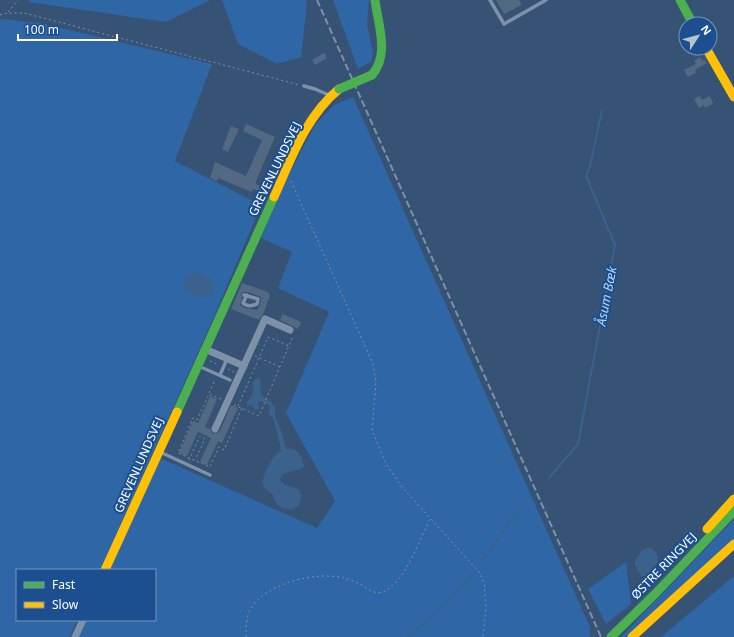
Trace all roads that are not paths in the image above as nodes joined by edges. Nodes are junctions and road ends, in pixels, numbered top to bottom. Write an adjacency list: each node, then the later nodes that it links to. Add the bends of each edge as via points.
1 (375, 0): 8 (street, GREVENLUNDSVEJ, bridge, via 382,50 380,65 372,75)
2 (490, 0): 3 (lane, via 504,24)
3 (546, 0)
4 (680, 0): 5 (street)
5 (689, 16)
6 (711, 56): 9 (street)
7 (304, 86): 8 (lane)
8 (330, 95): 11 (street, GREVENLUNDSVEJ, via 300,139 235,290)
9 (734, 97)
10 (290, 330): 13 (street, via 266,319)
11 (206, 349): 12 (street); 18 (street, GREVENLUNDSVEJ)
12 (227, 358): 13 (street); 15 (lane)
13 (244, 366): 17 (street)
14 (203, 368): 15 (lane)
15 (218, 375): 16 (lane)
16 (230, 380)
17 (215, 429)
18 (159, 451): 19 (lane); 23 (street, GREVENLUNDSVEJ)
19 (210, 474)
20 (734, 499): 24 (street)
21 (734, 511): 24 (street, ØSTRE RINGVEJ)
22 (734, 544): 28 (street)
23 (105, 569)
24 (656, 593): 27 (street, ØSTRE RINGVEJ)
25 (83, 621): 26 (street)
26 (75, 637)
27 (611, 637)
28 (632, 637)

